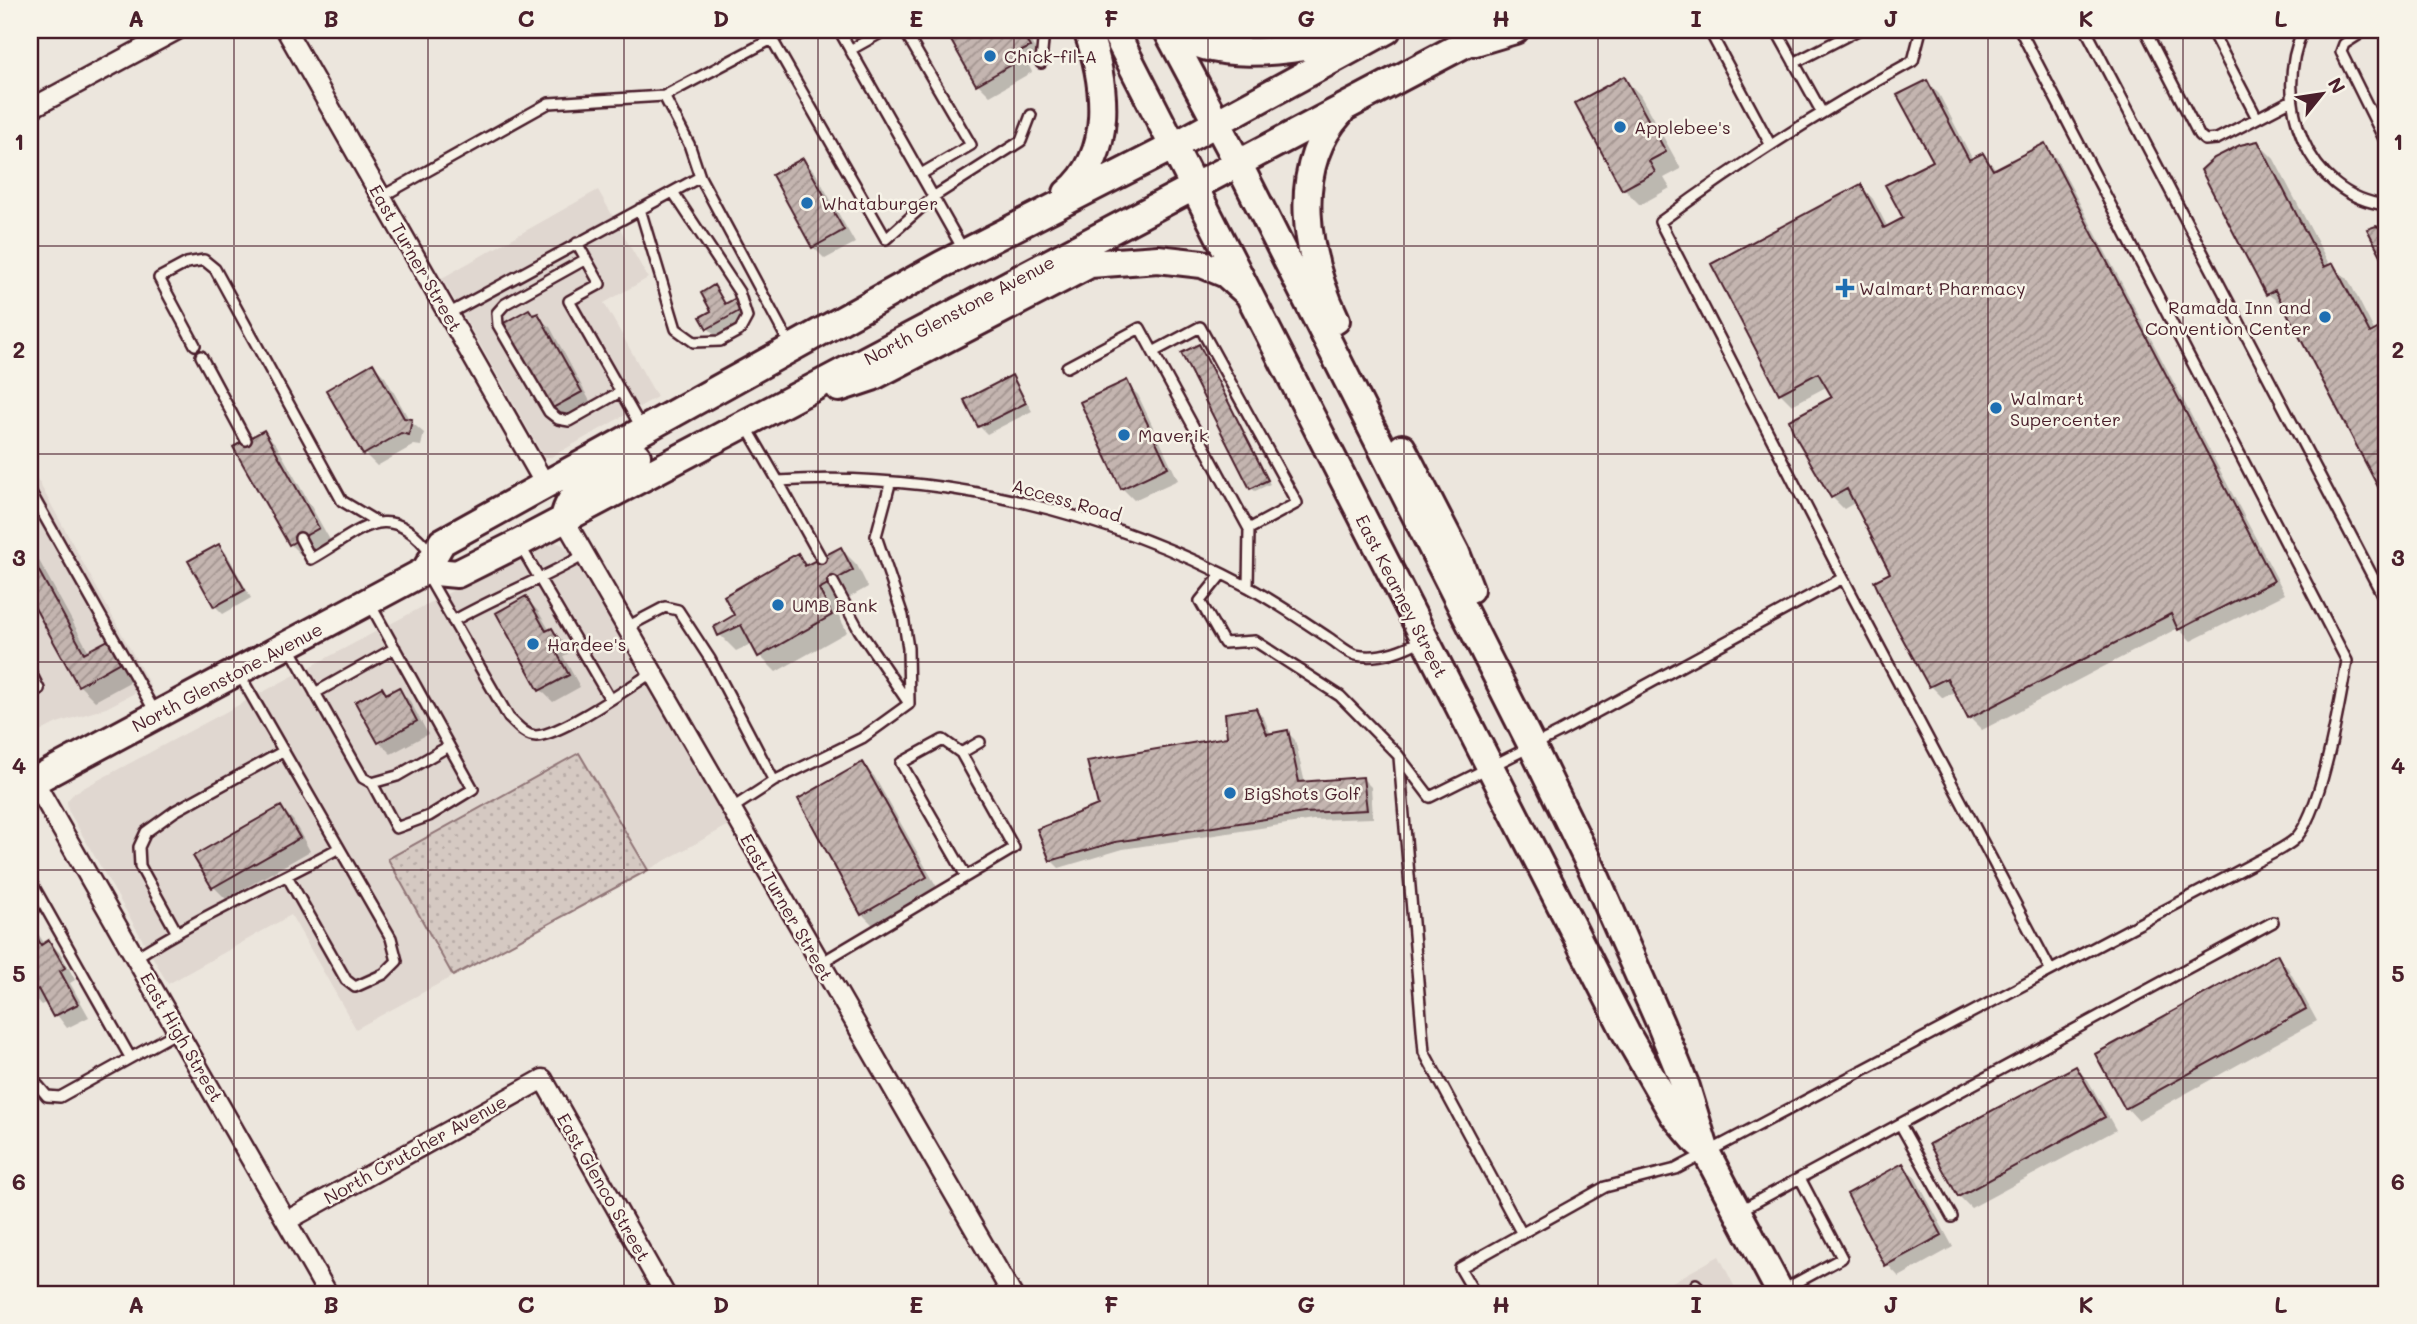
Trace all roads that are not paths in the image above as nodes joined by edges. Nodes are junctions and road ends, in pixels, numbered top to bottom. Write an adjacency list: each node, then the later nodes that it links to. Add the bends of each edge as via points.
1 (177, 30): 33 (street)
2 (286, 30): 46 (street, East Turner Street)
3 (789, 30): 25 (lane)
4 (839, 30): 27 (lane)
5 (886, 30): 27 (lane)
6 (904, 30): 42 (lane, via 971,145)
7 (1044, 30): 28 (lane)
8 (1087, 30): 50 (main road, via 1101,83 1098,145 1076,186)
9 (1114, 30): 40 (main road, East Kearney Street)
10 (1168, 30): 23 (main road, via 1195,44 1246,52); 37 (main road, East Kearney Street)
11 (1491, 30): 26 (main road, North Glenstone Avenue)
12 (1514, 30): 26 (main road)
13 (1709, 30): 38 (lane)
14 (1776, 30): 29 (lane)
15 (1858, 30): 24 (lane)
16 (1921, 30): 34 (lane, via 1913,61)
17 (2020, 30): 120 (lane, via 2347,661 2313,806 2295,839)
18 (2086, 30): 86 (lane)
19 (2144, 30): 36 (lane, via 2205,140 2217,139)
20 (2211, 30): 36 (lane)
21 (2303, 30): 31 (lane, via 2293,56)
22 (2365, 30): 39 (lane, via 2344,44 2341,52)
23 (1379, 32): 37 (main road, North Glenstone Avenue)
24 (1843, 33): 29 (lane)
25 (773, 41): 30 (lane); 47 (lane, via 886,239)
26 (1456, 48): 32 (main road, North Glenstone Avenue)
27 (850, 50): 42 (lane)
28 (1041, 63)
29 (1794, 63): 34 (lane)
30 (664, 96): 43 (lane); 46 (lane, via 549,103)
31 (2292, 100): 36 (lane); 48 (lane, via 2307,149 2329,181 2354,197)
32 (1346, 106): 41 (main road, North Glenstone Avenue); 97 (main road, via 1321,136 1315,153 1308,209 1313,261 1335,319 1456,553)
33 (30, 109)
34 (1821, 111): 38 (lane)
35 (1031, 115): 47 (lane, via 1021,141)
36 (2257, 118)
37 (1217, 123): 40 (main road, North Glenstone Avenue); 41 (main road, East Kearney Street)
38 (1770, 144): 81 (lane, via 1660,222)
39 (2387, 145)
40 (1174, 146): 44 (main road, East Kearney Street); 50 (main road, North Glenstone Avenue)
41 (1238, 163): 44 (main road, North Glenstone Avenue); 97 (main road, East Kearney Street)
42 (921, 174): 47 (lane)
43 (700, 177): 45 (lane); 57 (lane)
44 (1196, 186): 54 (main road, East Kearney Street); 62 (main road, North Glenstone Avenue)
45 (674, 192): 49 (lane); 49 (lane, via 739,292 747,317 740,330 720,341 694,342 676,329)
46 (381, 197): 55 (street, East Turner Street)
47 (933, 197): 52 (lane)
48 (2387, 205)
49 (640, 209): 51 (lane)
50 (1045, 212): 52 (main road, North Glenstone Avenue)
51 (577, 243): 53 (lane); 55 (lane)
52 (965, 253): 57 (main road, North Glenstone Avenue)
53 (586, 259): 61 (lane, via 600,284 569,301); 61 (lane, via 505,304 497,313 498,325 549,412 558,419 569,421)
54 (1249, 295): 62 (main road, via 1226,274 1202,264 1158,259 1090,264 872,377); 89 (main road, East Kearney Street)
55 (448, 314): 69 (street, East Turner Street)
56 (195, 345): 72 (lane, via 159,278 187,263 204,260 215,269 342,501)
57 (791, 346): 63 (main road, North Glenstone Avenue)
58 (1153, 352): 60 (lane, via 1140,328); 73 (lane); 73 (lane, via 1200,327 1297,503)
59 (201, 356): 66 (lane)
60 (1066, 367)
61 (620, 392): 65 (lane)
62 (783, 402): 64 (main road, North Glenstone Avenue)
63 (685, 408): 65 (main road, North Glenstone Avenue); 71 (main road, via 674,435 578,491 566,506)
64 (744, 423): 67 (lane); 71 (main road, North Glenstone Avenue)
65 (643, 432): 69 (main road, North Glenstone Avenue)
66 (246, 440)
67 (778, 481): 68 (lane, Access Road, via 822,478); 77 (lane)
68 (890, 484): 80 (lane, Access Road, via 979,492 1098,522); 99 (lane, via 876,536 903,616)
69 (546, 486): 78 (main road, North Glenstone Avenue, via 442,542); 79 (main road, via 538,506 471,546)
70 (30, 491): 100 (lane)
71 (565, 519): 75 (main road, North Glenstone Avenue); 76 (street, East Turner Street)
72 (377, 522): 74 (lane, via 311,559); 78 (lane, via 398,521 418,536)
73 (1249, 529): 84 (lane)
74 (300, 538)
75 (519, 543): 79 (main road, North Glenstone Avenue); 82 (lane)
76 (586, 554): 82 (lane); 88 (street, East Turner Street)
77 (821, 558)
78 (429, 563): 79 (main road); 85 (main road, North Glenstone Avenue); 87 (lane)
79 (457, 574)
80 (1221, 575): 84 (lane, Access Road); 106 (lane, via 1200,601 1224,643 1255,640 1274,650 1340,696)
81 (1843, 579): 103 (lane); 120 (lane)
82 (541, 580): 87 (lane); 98 (lane)
83 (833, 582): 99 (lane)
84 (1248, 587): 89 (lane, Access Road, via 1355,655 1380,655)
85 (368, 600): 90 (main road, North Glenstone Avenue); 91 (lane)
86 (2387, 604)
87 (453, 621): 98 (lane, via 509,718 525,733 536,736)
88 (627, 626): 94 (street, East Turner Street); 108 (lane, via 664,607 678,610)
89 (1424, 639): 107 (main road, East Kearney Street)
90 (287, 644): 93 (main road, North Glenstone Avenue); 95 (lane)
91 (395, 648): 95 (lane); 102 (lane)
92 (30, 671): 96 (lane, via 39,689)
93 (237, 671): 100 (main road, North Glenstone Avenue); 104 (lane)
94 (653, 673): 98 (lane); 111 (street, East Turner Street)
95 (315, 693): 110 (lane, via 363,778)
96 (30, 694)
97 (1508, 697): 103 (main road, East Kearney Street)
98 (610, 699)
99 (909, 704): 108 (lane, via 862,738)
100 (156, 715): 109 (main road, North Glenstone Avenue)
101 (980, 742): 105 (lane)
102 (449, 746): 110 (lane, via 397,776); 110 (lane, via 473,789 429,816 396,828)
103 (1532, 746): 107 (lane); 126 (main road, East Kearney Street, via 1660,1023)
104 (284, 751): 112 (lane); 117 (lane, via 146,832 139,846 139,866)
105 (961, 753): 114 (lane, via 1014,848); 114 (lane, via 943,740 901,763)
106 (1398, 755): 107 (lane, via 1430,797); 131 (lane, via 1424,1052)
107 (1489, 768): 126 (main road, East Kearney Street, via 1626,1033 1673,1114)
108 (774, 781): 111 (lane)
109 (32, 782): 118 (street, East High Street)
110 (372, 783)
111 (731, 808): 119 (street, East Turner Street)
112 (339, 848): 113 (lane); 113 (lane, via 391,938 397,961 384,974 355,987 346,980)
113 (288, 876): 117 (lane)
114 (966, 876): 119 (lane)
115 (30, 880): 122 (lane)
116 (2273, 922): 125 (lane)
117 (176, 932): 118 (lane)
118 (136, 957): 121 (street, East High Street)
119 (819, 964): 137 (street, East Turner Street)
120 (2050, 969): 126 (lane)
121 (179, 1031): 122 (lane); 130 (street, East High Street)
122 (130, 1057): 123 (lane, via 60,1097 47,1096)
123 (30, 1076)
124 (543, 1079): 130 (street, North Crutcher Avenue); 136 (street, East Glenco Street)
125 (1900, 1124): 127 (lane); 129 (lane)
126 (1706, 1152): 128 (main road, East Kearney Street); 131 (lane, via 1675,1169 1605,1187)
127 (1800, 1178): 128 (lane); 134 (lane, via 1842,1258)
128 (1737, 1211): 134 (main road, East Kearney Street)
129 (1952, 1217)
130 (288, 1220): 135 (street, East High Street)
131 (1521, 1234): 133 (lane, via 1460,1268)
132 (1696, 1284): 138 (lane)
133 (1474, 1292)
134 (1779, 1293)
135 (328, 1294)
136 (665, 1294)
137 (1012, 1294)
138 (1702, 1294)

